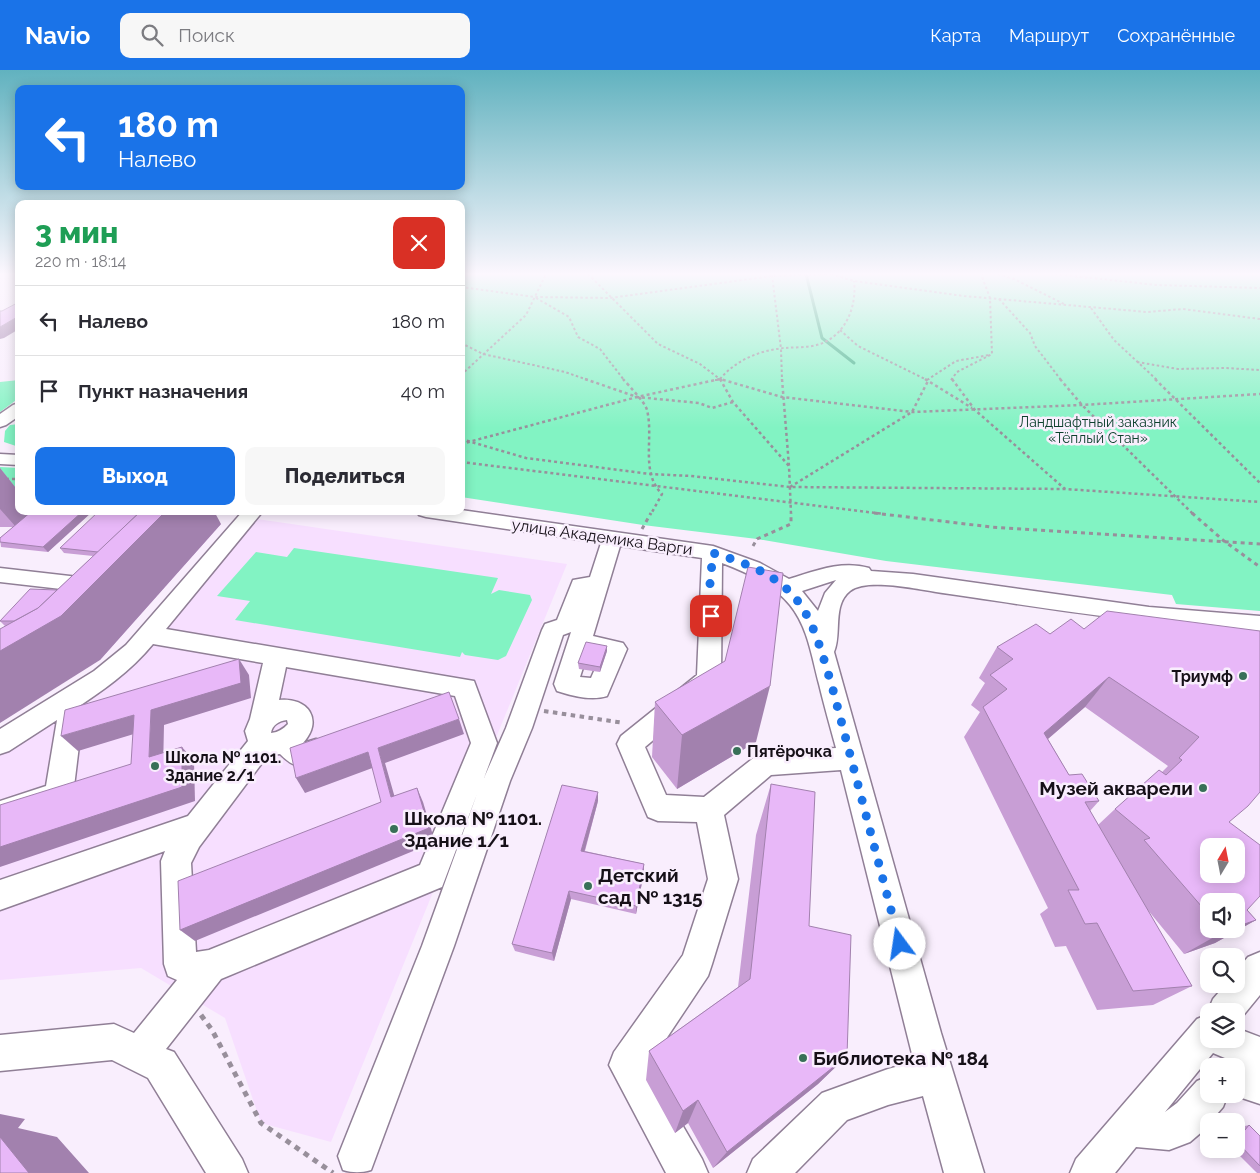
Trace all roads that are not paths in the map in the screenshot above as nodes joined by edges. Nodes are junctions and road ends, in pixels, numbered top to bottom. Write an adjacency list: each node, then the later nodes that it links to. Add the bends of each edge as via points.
1 (0, 459): 2 (street)
2 (15, 460)
3 (251, 515): 13 (street)
4 (454, 515): 5 (street, улица Академика Варги)
5 (612, 538): 6 (street, улица Академика Варги); 8 (street)
6 (713, 553): 10 (street, улица Академика Варги, via 762,571); 25 (street, via 709,679 630,744 658,808)
7 (0, 575): 11 (street, via 112,584)
8 (598, 583): 14 (street); 42 (street, via 581,585 566,624 553,630 438,946)
9 (920, 583): 10 (street, via 852,572 817,577); 12 (street, via 1123,612); 15 (street, via 862,579 840,587 831,603)
10 (786, 588): 15 (street, улица Академика Варги, via 807,612)
11 (90, 606)
12 (1260, 624)
13 (148, 635): 16 (street); 22 (street, via 102,678)
14 (579, 642)
15 (823, 656): 24 (street, улица Академика Варги)
16 (276, 659): 17 (street); 18 (street, via 465,688); 21 (street)
17 (238, 672)
18 (468, 696): 19 (street); 29 (street, via 484,743 431,876)
19 (439, 706)
20 (97, 714): 26 (street, via 69,722 59,795)
21 (270, 735): 23 (street, via 299,756); 27 (street)
22 (0, 742)
23 (336, 742)
24 (852, 758): 25 (street, via 765,764); 37 (street, улица Академика Варги)
25 (709, 810): 44 (street, via 723,879 696,964 627,1065)
26 (0, 814)
27 (198, 826): 28 (street); 29 (street, via 176,861 180,964 190,969)
28 (0, 895)
29 (209, 967): 35 (street)
30 (1260, 969): 31 (street)
31 (1234, 1003)
32 (1200, 1046): 41 (street)
33 (1245, 1048): 36 (street)
34 (0, 1053): 35 (street, via 114,1042)
35 (139, 1054): 43 (street, via 161,1065)
36 (1260, 1060)
37 (934, 1075): 45 (street, via 834,1106); 46 (street, улица Академика Варги)
38 (1245, 1079): 39 (street)
39 (1260, 1086)
40 (1202, 1103): 41 (street, via 1180,1128 1162,1132)
41 (1128, 1127): 47 (street)
42 (357, 1156)
43 (228, 1173)
44 (688, 1173)
45 (767, 1173)
46 (964, 1173)
47 (1090, 1173)

